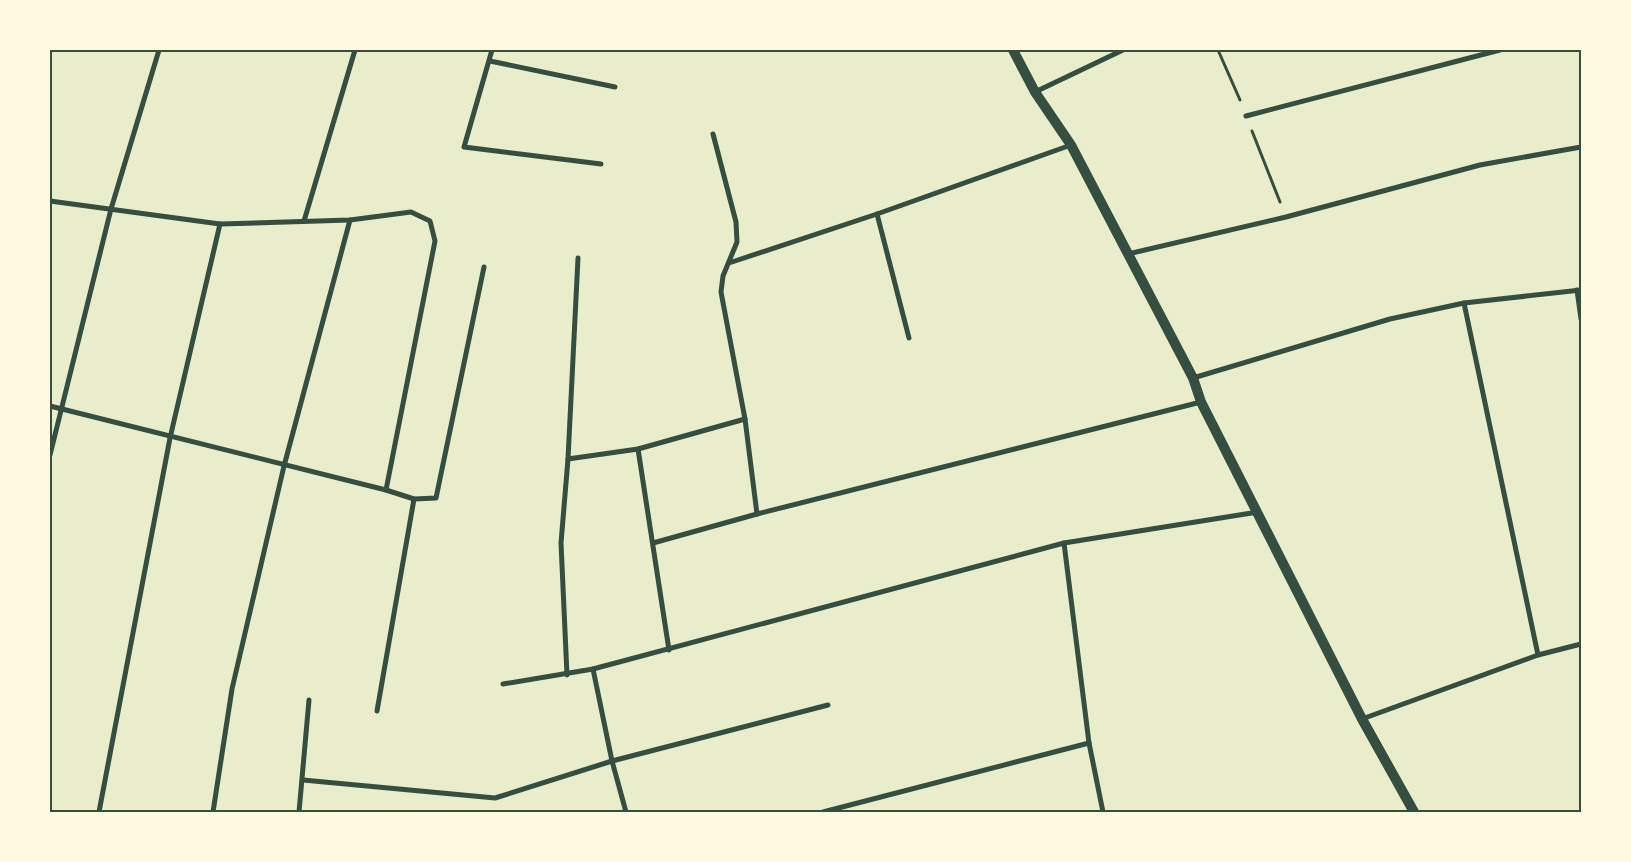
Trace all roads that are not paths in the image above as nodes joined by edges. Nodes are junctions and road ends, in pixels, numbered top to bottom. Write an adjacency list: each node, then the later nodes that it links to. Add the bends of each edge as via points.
1 (159, 50): 16 (street)
2 (355, 50): 19 (street)
3 (492, 50): 7 (street)
4 (1013, 50): 9 (main road)
5 (1123, 50): 9 (street)
6 (1500, 50): 10 (street)
7 (490, 61): 8 (street); 14 (street, via 464,147)
8 (614, 87)
9 (1035, 92): 12 (main road)
10 (1246, 116)
11 (713, 134): 23 (street, via 736,222 737,242)
12 (1070, 146): 17 (street); 21 (main road)
13 (1581, 147): 21 (street, via 1480,165 1286,217)
14 (601, 164)
15 (50, 201): 16 (street)
16 (112, 209): 20 (street); 32 (street)
17 (877, 214): 23 (street); 28 (street)
18 (350, 220): 19 (street); 38 (street); 39 (street, via 411,212 430,221 435,241)
19 (304, 221): 20 (street)
20 (220, 224): 34 (street)
21 (1128, 254): 29 (main road)
22 (578, 258): 37 (street)
23 (729, 264): 33 (street, via 723,276 722,292)
24 (484, 267): 40 (street, via 436,498)
25 (1579, 290): 26 (street); 27 (street)
26 (1464, 303): 29 (street, via 1390,319); 47 (street)
27 (1581, 319)
28 (909, 338)
29 (1193, 378): 30 (main road)
30 (1201, 402): 41 (main road); 42 (street)
31 (50, 406): 32 (street)
32 (61, 409): 34 (street); 36 (street)
33 (745, 419): 35 (street); 42 (street)
34 (170, 438): 38 (street); 58 (street)
35 (638, 450): 37 (street); 43 (street)
36 (50, 455)
37 (568, 459): 49 (street, via 561,543)
38 (284, 466): 39 (street); 59 (street, via 232,689)
39 (386, 490): 40 (street)
40 (414, 499): 53 (street)
41 (1258, 512): 44 (street); 54 (main road)
42 (757, 514): 43 (street)
43 (653, 543): 46 (street)
44 (1064, 543): 46 (street); 55 (street)
45 (1581, 644): 47 (street)
46 (669, 650): 48 (street)
47 (1538, 656): 54 (street)
48 (593, 669): 49 (street); 56 (street)
49 (567, 675): 50 (street)
50 (503, 684)
51 (309, 700): 57 (street)
52 (828, 705): 56 (street)
53 (377, 711)
54 (1362, 719): 64 (main road)
55 (1089, 742): 62 (street); 63 (street)
56 (612, 761): 57 (street, via 495,798); 61 (street)
57 (303, 780): 60 (street)
58 (99, 812)
59 (213, 812)
60 (300, 812)
61 (626, 812)
62 (822, 812)
63 (1103, 812)
64 (1414, 812)

